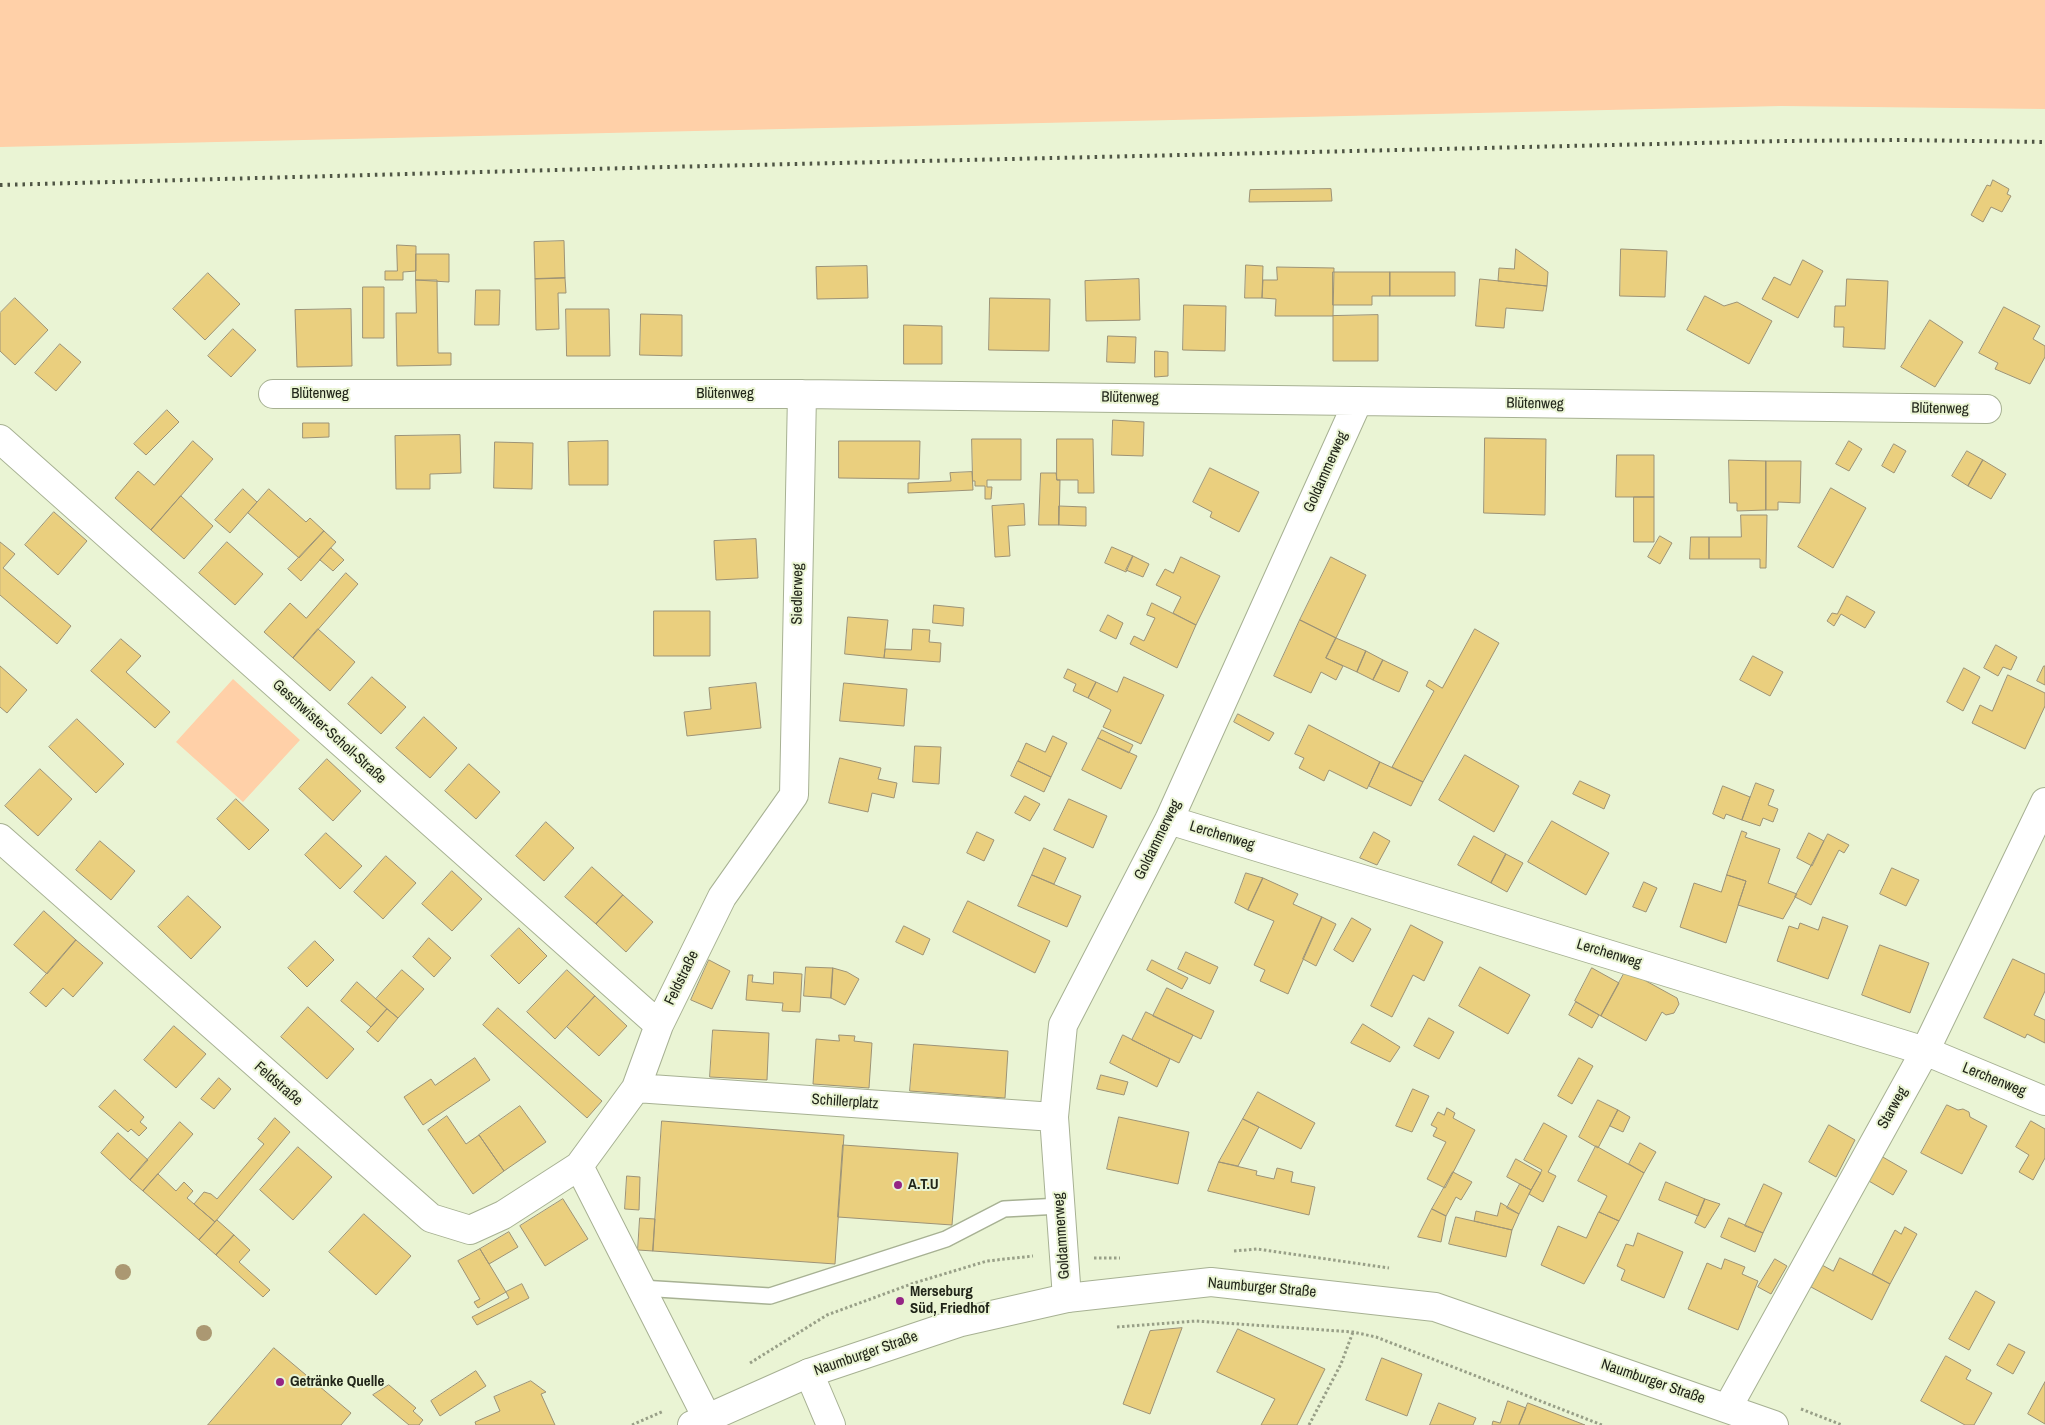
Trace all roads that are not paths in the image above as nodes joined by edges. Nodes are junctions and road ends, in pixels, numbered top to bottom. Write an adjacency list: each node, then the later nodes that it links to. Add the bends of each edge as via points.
1 (272, 394): 2 (street, Blütenweg)
2 (802, 394): 3 (street, Blütenweg); 6 (street, Siedlerweg)
3 (1358, 401): 4 (street, Blütenweg); 8 (street, Goldammerweg)
4 (1987, 409)
5 (0, 439): 10 (street, Geschwister-Scholl-Straße)
6 (794, 795): 10 (street, Feldstraße, via 722,897)
7 (2045, 802): 11 (street, Starweg)
8 (1169, 820): 11 (street, Lerchenweg); 14 (street, Goldammerweg, via 1063,1024)
9 (0, 838): 15 (street, Feldstraße, via 431,1218 470,1230 503,1215)
10 (659, 1025): 12 (street, Feldstraße)
11 (1925, 1051): 13 (street, Lerchenweg); 20 (street, Starweg)
12 (636, 1088): 14 (street, Schillerplatz); 15 (street, Feldstraße)
13 (2045, 1100)
14 (1054, 1116): 16 (street, Goldammerweg)
15 (579, 1166): 17 (street)
16 (1060, 1206): 17 (lane, via 1004,1209 946,1239 770,1296); 18 (street, Goldammerweg)
17 (641, 1288): 21 (street)
18 (1067, 1298): 19 (street, Naumburger Straße, via 961,1322); 20 (street, Naumburger Straße, via 1211,1282 1436,1307)
19 (809, 1373): 21 (street, Naumburger Straße); 22 (street)
20 (1728, 1407): 23 (street, Naumburger Straße)
21 (699, 1422)
22 (831, 1425)
23 (1774, 1425)

